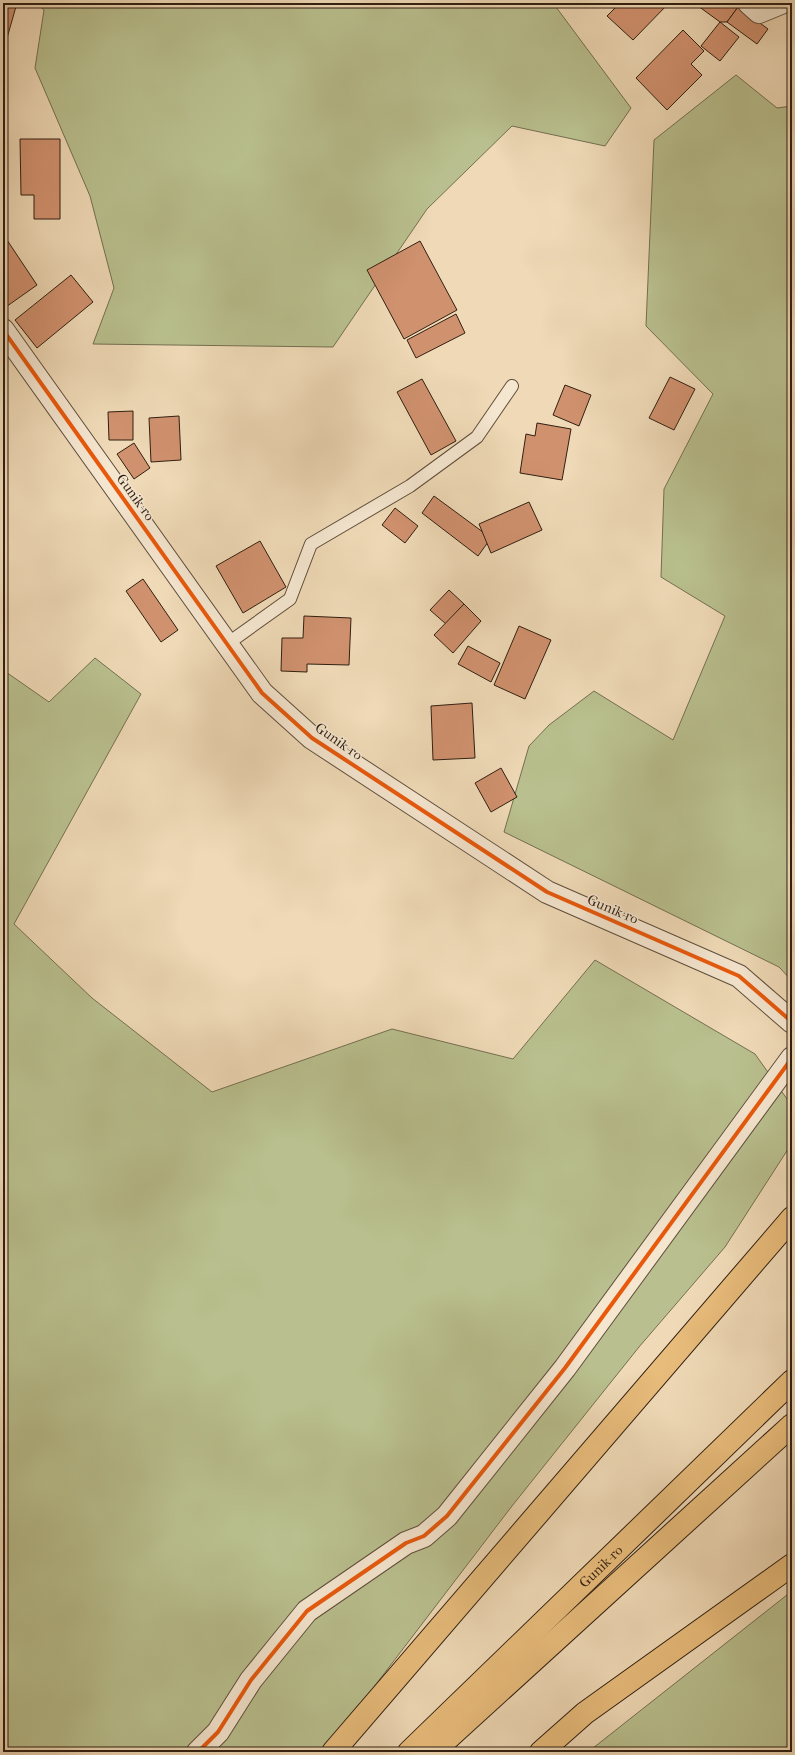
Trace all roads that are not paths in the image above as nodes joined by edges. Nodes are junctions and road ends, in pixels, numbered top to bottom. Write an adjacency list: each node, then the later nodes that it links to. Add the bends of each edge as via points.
1 (749, 3): 2 (street, via 759,12)
2 (782, 3)
3 (3, 330): 5 (street, Gunik-ro)
4 (512, 386): 5 (lane, via 477,436 410,486 311,544 290,599)
5 (227, 644): 6 (street, Gunik-ro, via 262,693 312,738 547,892 739,976)
6 (792, 1022)
7 (792, 1058): 12 (street, via 565,1368 447,1516 424,1536 406,1544 307,1611 251,1680 218,1732)
8 (792, 1218): 13 (highway)
9 (792, 1381): 14 (highway, Gunik-ro)
10 (792, 1425): 15 (highway, Gunik-ro)
11 (792, 1565): 16 (highway, via 585,1713)
12 (198, 1752)
13 (332, 1752)
14 (409, 1752)
15 (433, 1752)
16 (541, 1752)

